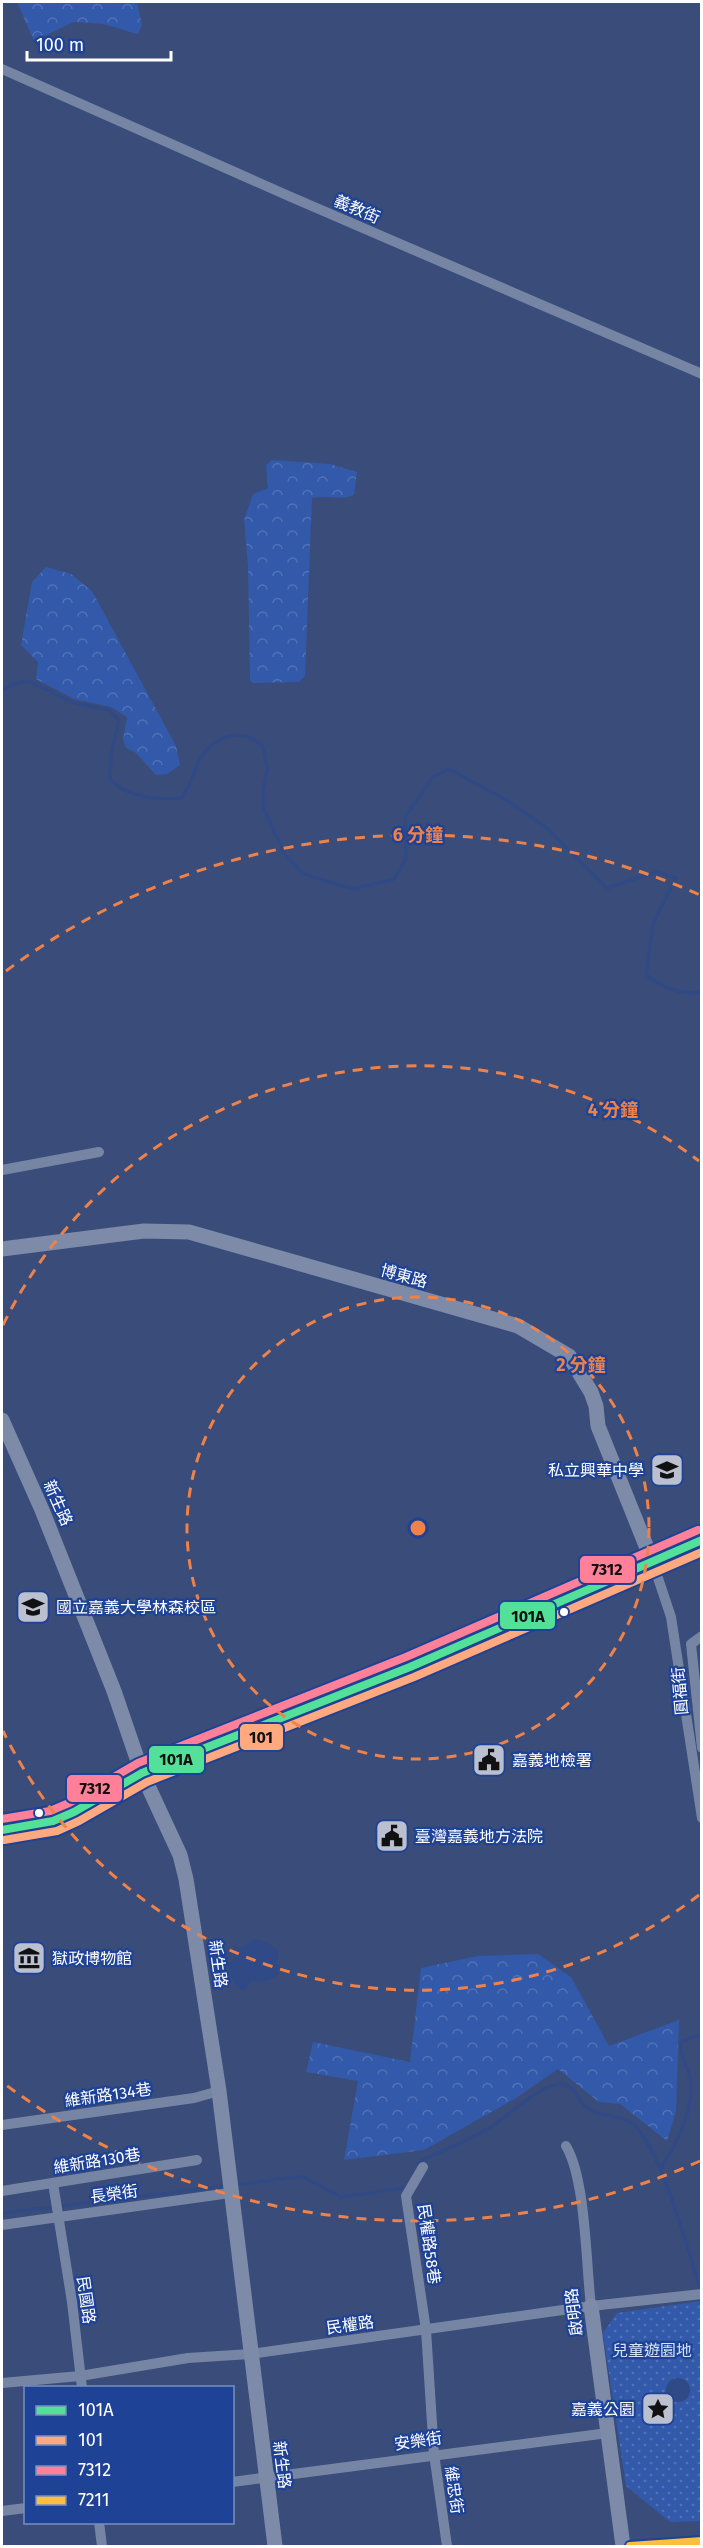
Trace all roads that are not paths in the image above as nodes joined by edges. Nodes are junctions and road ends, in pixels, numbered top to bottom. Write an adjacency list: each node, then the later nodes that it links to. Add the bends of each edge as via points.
1 (2, 69): 2 (street, 義教街)
2 (702, 374)
3 (99, 1152): 4 (street)
4 (2, 1170)
5 (2, 1249): 8 (street, 博東路, via 144,1231 189,1232 518,1326 569,1356 591,1392 598,1426)
6 (2, 1420): 11 (street, 新生路, via 47,1521)
7 (702, 1540): 8 (street)
8 (653, 1563): 11 (street, via 410,1667); 12 (street, 圓福街, via 671,1617)
9 (702, 1636): 10 (street, 圓福街, via 691,1644)
10 (702, 1748)
11 (142, 1773): 13 (street, via 53,1821); 14 (street, 新生路, via 180,1855 186,1879)
12 (702, 1818)
13 (2, 1830)
14 (219, 2091): 15 (street, 維新路134巷, via 194,2098); 20 (street, 新生路)
15 (2, 2125)
16 (566, 2146): 25 (street, 啟明路, via 574,2159 579,2189)
17 (197, 2160): 19 (street, 維新路130巷)
18 (423, 2167): 26 (street, 民權路58巷, via 406,2196)
19 (53, 2183): 21 (street, 維新路130巷); 22 (street, 民國路)
20 (230, 2188): 22 (street, 長榮街); 27 (street, 新生路)
21 (2, 2191)
22 (59, 2217): 23 (street, 長榮街); 28 (street, 民國路)
23 (2, 2225)
24 (702, 2294): 25 (street, 民權路)
25 (591, 2306): 26 (street, 民權路); 30 (street, 啟明路)
26 (426, 2330): 27 (street, 民權路); 31 (street, 維忠街)
27 (250, 2354): 28 (street, 民權路, via 189,2358); 32 (street, 新生路)
28 (81, 2382): 29 (street, 民權路)
29 (2, 2383)
30 (608, 2433): 31 (street, 安樂街); 41 (street, 啟明路)
31 (434, 2454): 32 (street, 安樂街); 40 (street, 維忠街)
32 (265, 2478): 33 (street, 安樂街); 39 (street, 新生路)
33 (234, 2482)
34 (24, 2508): 35 (street)
35 (2, 2511)
36 (99, 2524): 38 (street)
37 (702, 2541): 42 (street)
38 (102, 2547)
39 (275, 2547)
40 (447, 2547)
41 (623, 2547)
42 (630, 2547)

